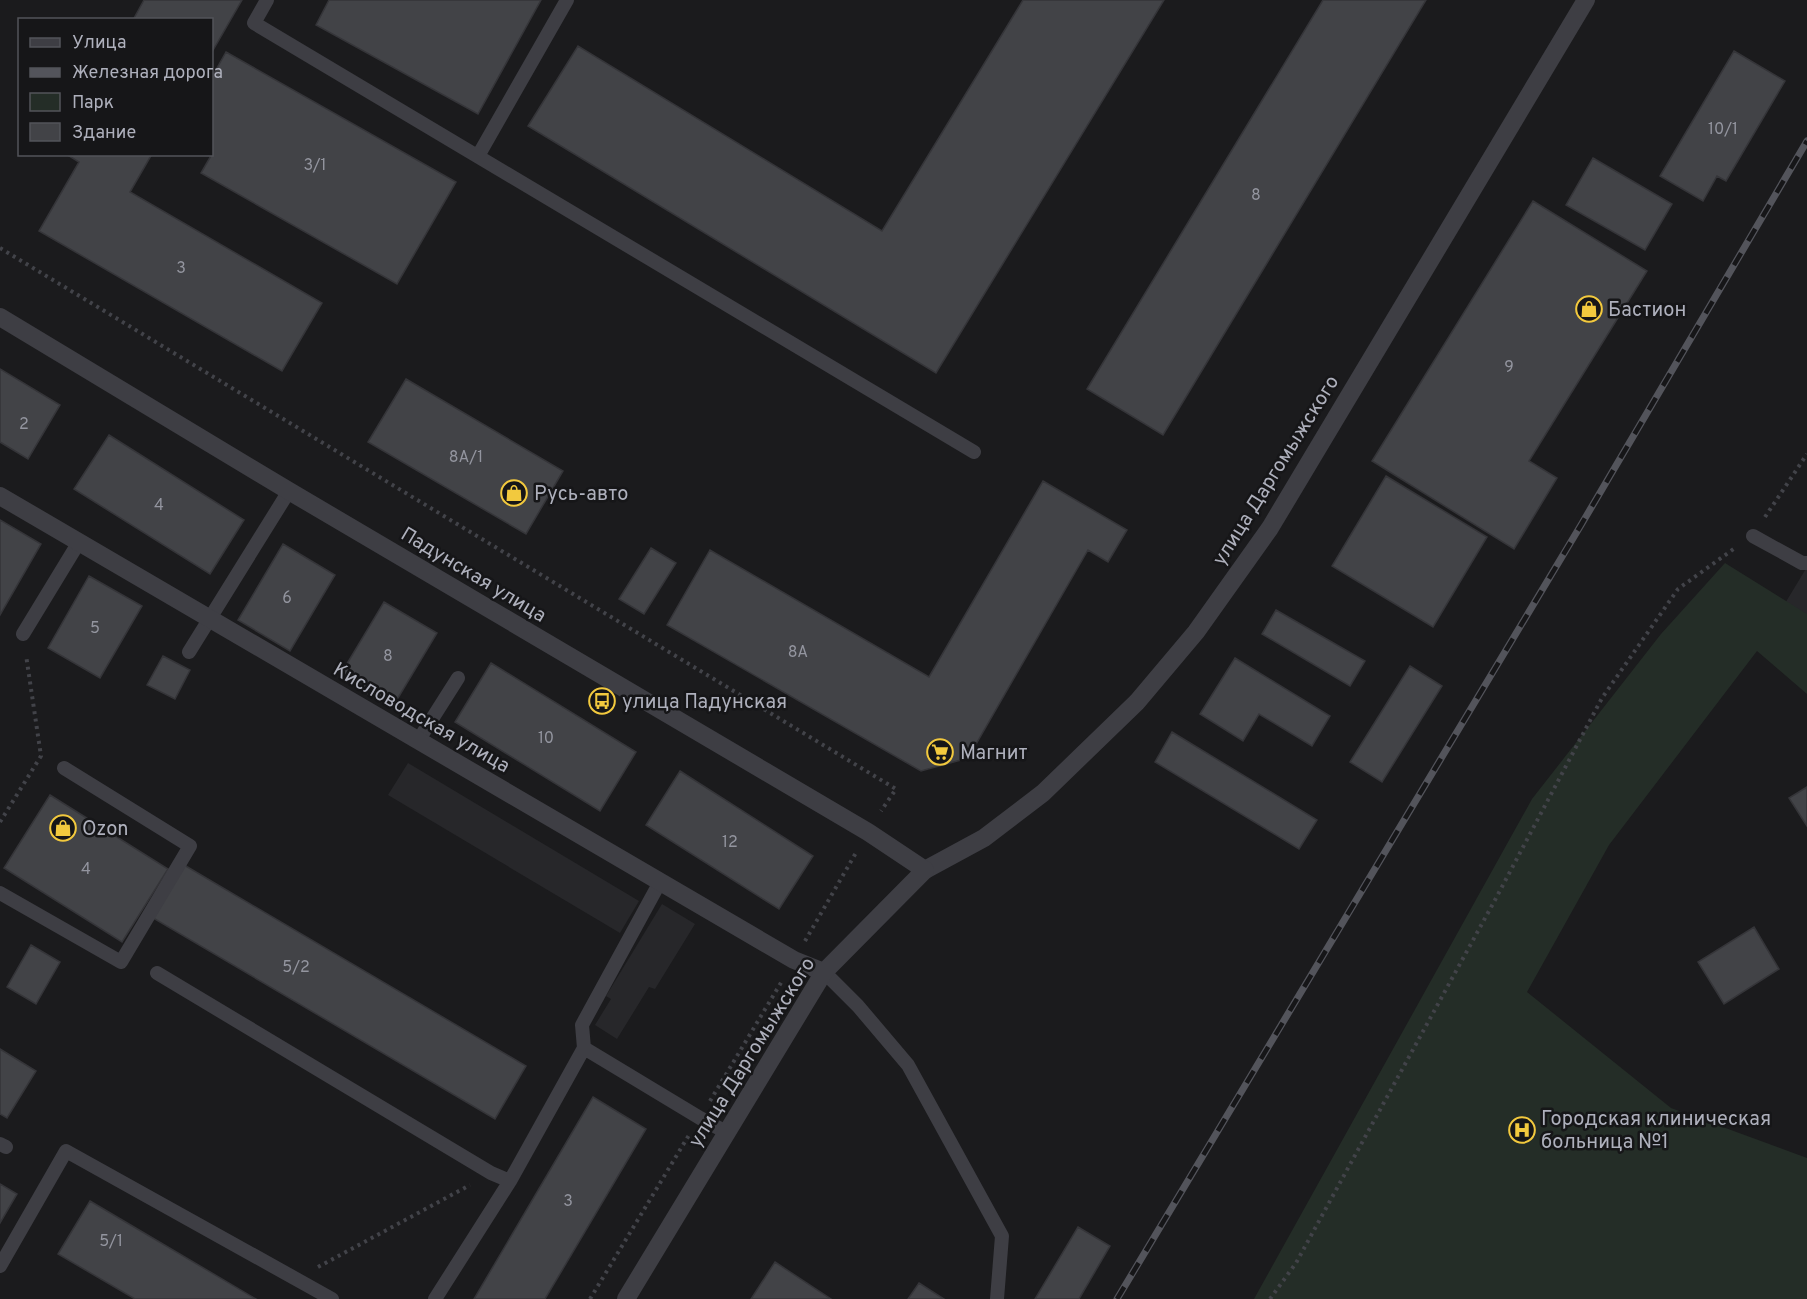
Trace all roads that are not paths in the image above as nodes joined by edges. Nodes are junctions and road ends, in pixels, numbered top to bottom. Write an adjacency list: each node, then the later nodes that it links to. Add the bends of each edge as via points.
1 (267, 0): 4 (lane, via 254,23)
2 (567, 0): 4 (lane)
3 (1586, 0): 18 (street, улица Даргомыжского, via 1270,528 1196,632 1137,702 1044,794 984,838)
4 (477, 156): 6 (lane)
5 (0, 317): 7 (street, Падунская улица)
6 (974, 452)
7 (289, 490): 12 (lane); 18 (street, Падунская улица)
8 (0, 496): 10 (street, Кисловодская улица)
9 (1753, 536): 11 (lane)
10 (79, 542): 12 (street, Кисловодская улица); 13 (lane)
11 (1807, 563)
12 (210, 619): 14 (lane); 16 (street, Кисловодская улица)
13 (23, 634)
14 (189, 652)
15 (458, 678): 16 (lane)
16 (418, 741): 19 (street, Кисловодская улица)
17 (64, 768): 20 (lane, via 190,846 121,962)
18 (926, 870): 21 (street, улица Даргомыжского)
19 (660, 882): 21 (street, Кисловодская улица, via 794,960); 23 (lane, via 582,1025)
20 (0, 893)
21 (824, 972): 24 (street, улица Даргомыжского); 30 (lane, via 908,1065 1002,1236)
22 (157, 973): 25 (lane)
23 (584, 1048): 24 (lane); 25 (lane)
24 (726, 1132): 29 (street, улица Даргомыжского)
25 (510, 1181): 28 (lane)
26 (0, 1266): 27 (lane, via 66,1151)
27 (332, 1299)
28 (435, 1299)
29 (626, 1299)
30 (997, 1299)

